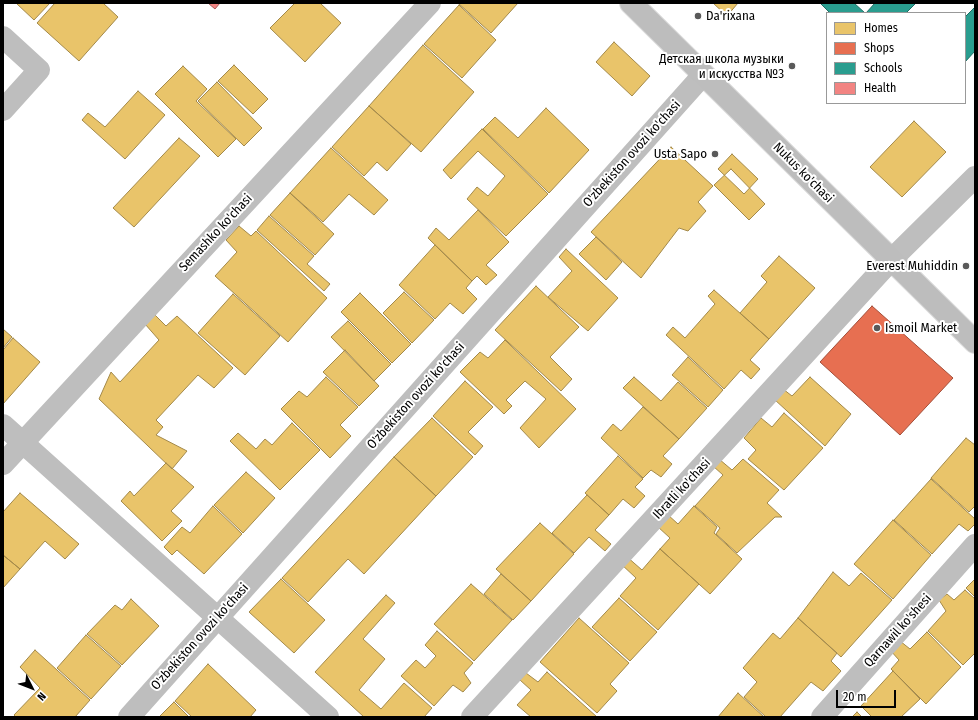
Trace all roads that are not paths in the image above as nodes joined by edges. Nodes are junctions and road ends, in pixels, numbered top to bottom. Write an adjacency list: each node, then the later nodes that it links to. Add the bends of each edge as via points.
1 (430, 3): 10 (street, Semashko ko'chasi)
2 (631, 3): 4 (main road, Nukus ko'chasi)
3 (3, 37): 5 (street, via 39,70)
4 (704, 75): 7 (main road, Nukus ko'chasi); 13 (street, O'zbekiston ovozi ko'chasi)
5 (3, 110)
6 (975, 177): 7 (street, Ibratli ko'chasi)
7 (891, 260): 8 (main road, Nukus ko'chasi); 16 (street, Ibratli ko'chasi)
8 (975, 342)
9 (3, 425): 10 (street)
10 (24, 441): 11 (street, Semashko ko'chasi); 13 (street)
11 (3, 464)
12 (975, 545): 17 (street, Qarnawil ko'shesi)
13 (218, 617): 14 (street, O'zbekiston ovozi ko'chasi); 15 (street)
14 (129, 717)
15 (328, 717)
16 (472, 717)
17 (822, 717)

